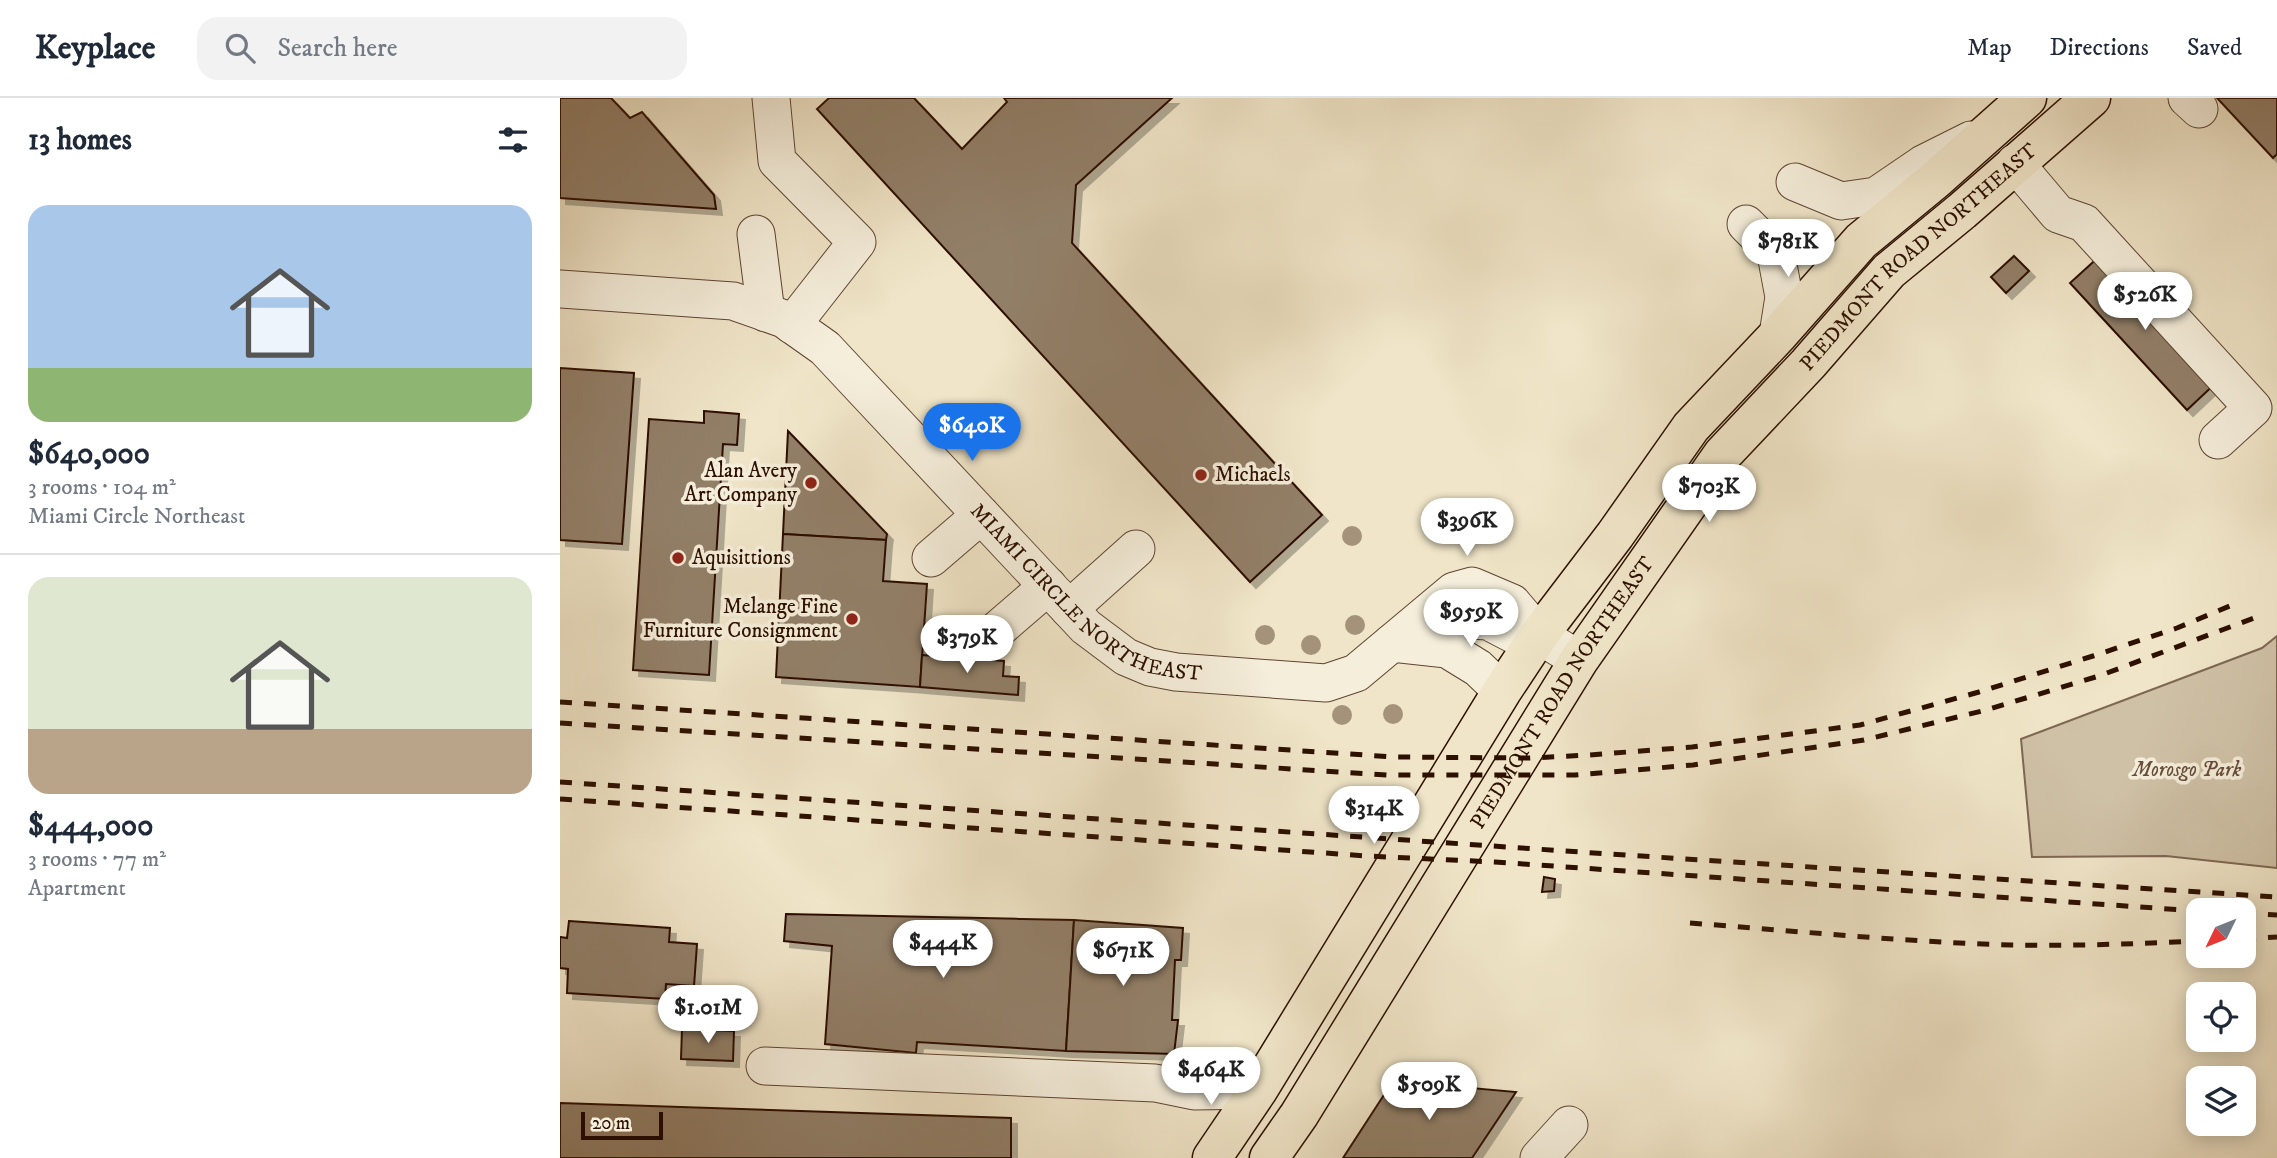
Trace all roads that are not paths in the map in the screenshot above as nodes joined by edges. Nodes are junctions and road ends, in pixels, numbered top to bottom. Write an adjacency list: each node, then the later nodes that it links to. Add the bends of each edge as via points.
1 (771, 98): 10 (street, via 777,161 857,242)
2 (2027, 98): 4 (main road, PIEDMONT ROAD NORTHEAST)
3 (2091, 98): 5 (main road, PIEDMONT ROAD NORTHEAST)
4 (1987, 132): 6 (street, via 1923,164 1876,196 1841,201); 11 (main road, PIEDMONT ROAD NORTHEAST, via 1861,241)
5 (2015, 163): 12 (street, via 2058,214 2084,223 2253,408); 20 (main road, PIEDMONT ROAD NORTHEAST, via 1889,271 1723,454)
6 (1795, 182)
7 (1746, 224): 11 (street, via 1776,254 1784,297)
8 (756, 234): 10 (street)
9 (560, 289): 10 (street, MIAMI CIRCLE NORTHEAST, via 733,301)
10 (779, 319): 13 (street, MIAMI CIRCLE NORTHEAST, via 825,348)
11 (1778, 335): 18 (main road, PIEDMONT ROAD NORTHEAST, via 1691,427)
12 (2218, 440)
13 (981, 515): 15 (street); 16 (street, MIAMI CIRCLE NORTHEAST)
14 (1136, 549): 16 (street)
15 (931, 558)
16 (1059, 598): 17 (street); 19 (street, MIAMI CIRCLE NORTHEAST, via 1086,627 1126,657 1176,673 1326,683 1356,673)
17 (997, 630)
18 (1539, 635): 19 (street, MIAMI CIRCLE NORTHEAST, via 1515,635 1488,621 1446,619); 20 (street, MIAMI CIRCLE NORTHEAST); 21 (main road, PIEDMONT ROAD NORTHEAST)
19 (1391, 642): 21 (street, via 1447,649 1478,668)
20 (1579, 660): 26 (main road, PIEDMONT ROAD NORTHEAST)
21 (1502, 691): 23 (main road, PIEDMONT ROAD NORTHEAST)
22 (765, 1066): 23 (street, via 1155,1083 1194,1091)
23 (1258, 1090): 25 (main road, PIEDMONT ROAD NORTHEAST)
24 (1569, 1125): 27 (street)
25 (1212, 1158)
26 (1269, 1158)
27 (1538, 1158)

